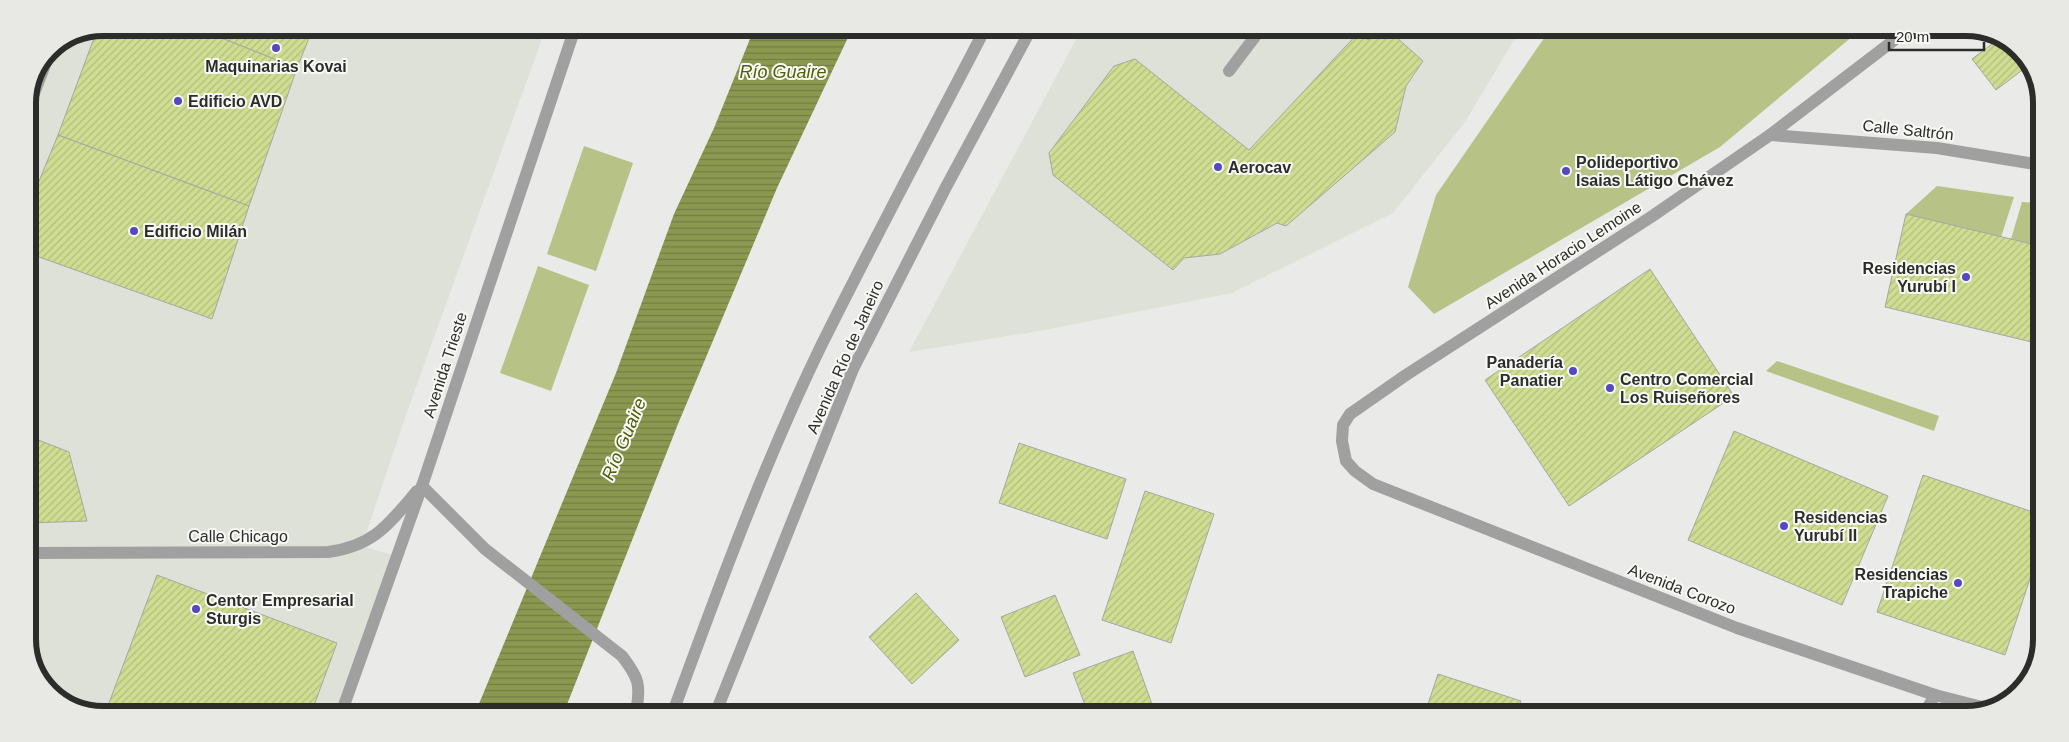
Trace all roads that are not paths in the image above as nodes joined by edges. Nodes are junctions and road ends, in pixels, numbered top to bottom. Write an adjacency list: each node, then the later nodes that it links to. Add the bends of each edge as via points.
1 (572, 36): 10 (street, Avenida Trieste)
2 (981, 36): 16 (street, Avenida Río de Janeiro, via 796,399 730,555)
3 (1027, 36): 17 (street, Avenida Río de Janeiro, via 853,370)
4 (1255, 36): 6 (street)
5 (1899, 36): 7 (street, Avenida Horacio Lemoine)
6 (1229, 70)
7 (1770, 135): 8 (street, Calle Saltrón, via 1937,148); 9 (street, Avenida Horacio Lemoine, via 1350,414 1343,425 1346,461)
8 (2033, 164)
9 (1373, 484): 12 (street, Avenida Corozo, via 1738,628)
10 (422, 486): 11 (street, Calle Chicago, via 388,525 365,543 346,550); 14 (street, Avenida Trieste); 15 (street, via 485,549 622,656 636,674 640,691)
11 (36, 553)
12 (1935, 695): 13 (street, Avenida Corozo); 18 (street)
13 (1974, 705)
14 (344, 706)
15 (637, 706)
16 (674, 706)
17 (718, 706)
18 (1929, 706)

